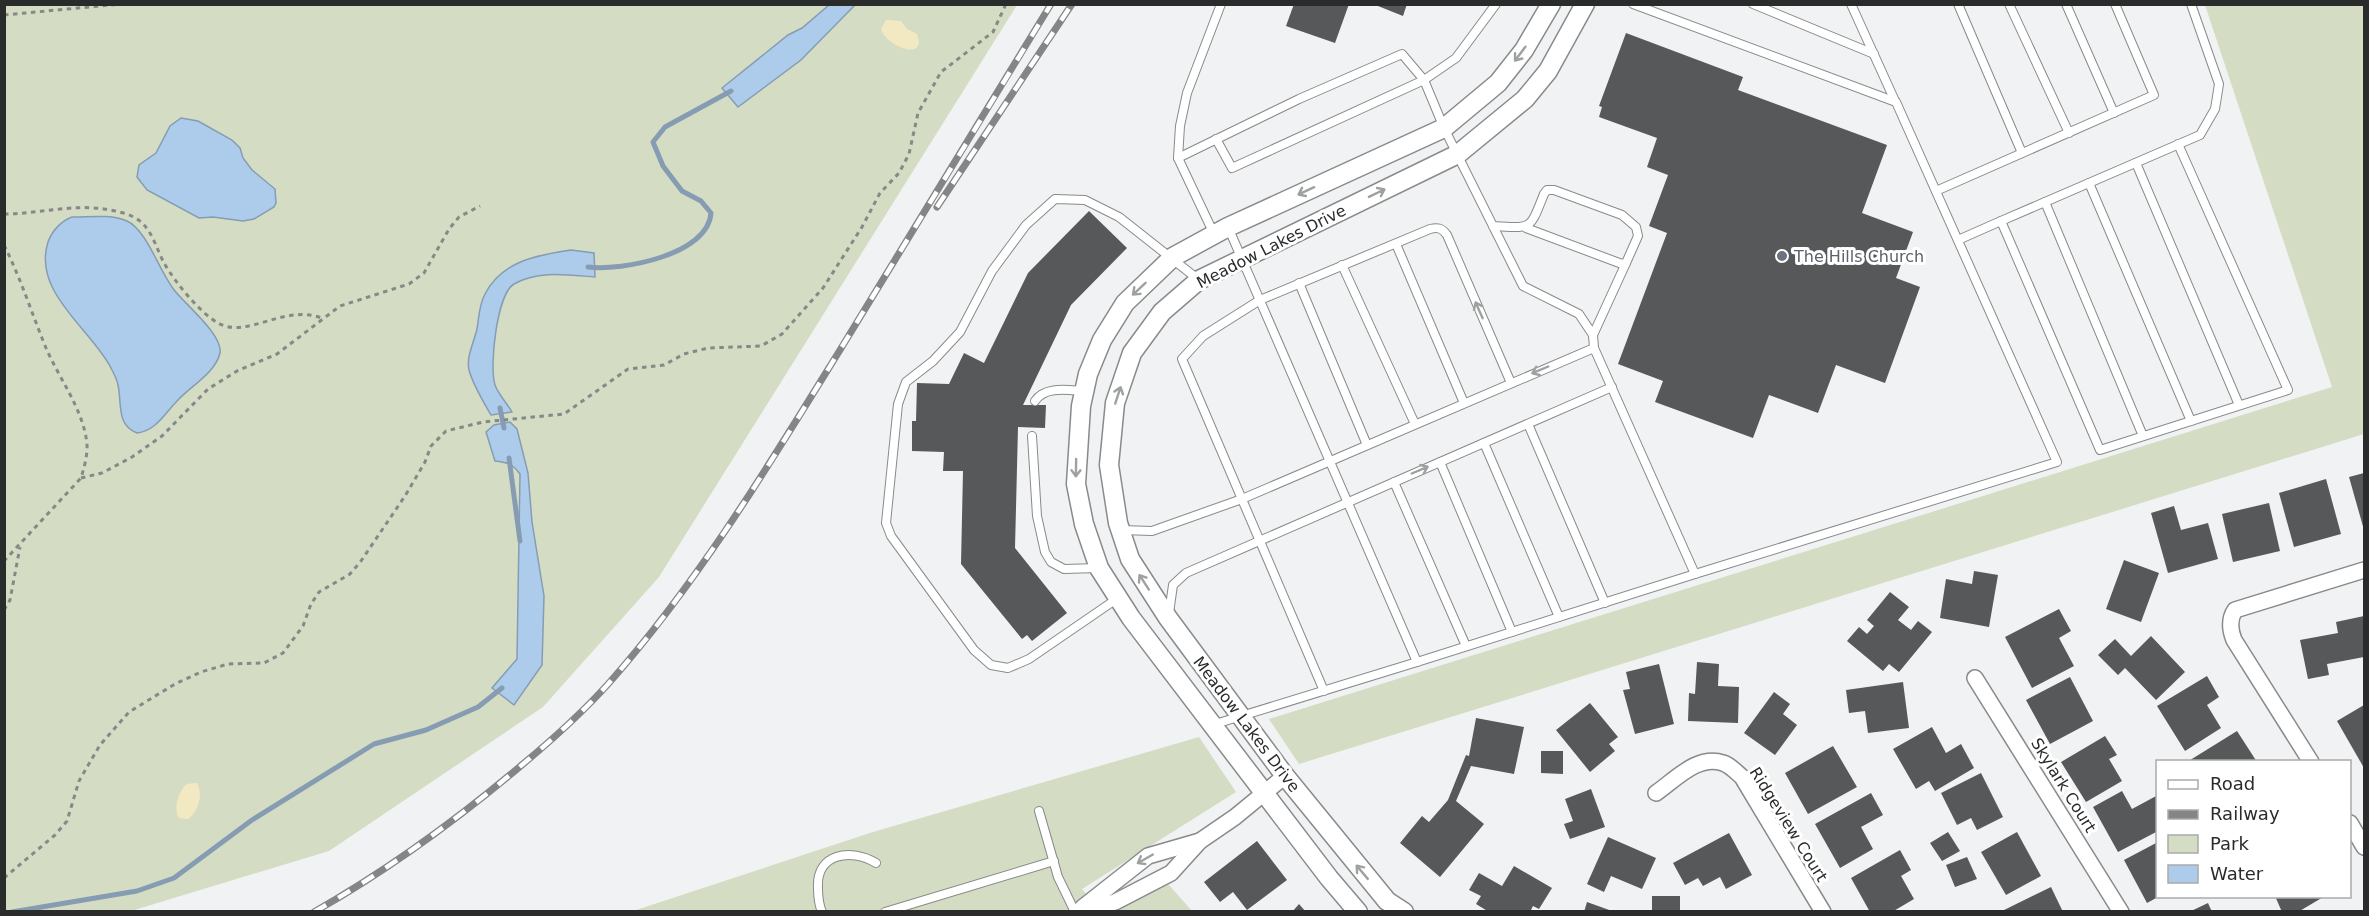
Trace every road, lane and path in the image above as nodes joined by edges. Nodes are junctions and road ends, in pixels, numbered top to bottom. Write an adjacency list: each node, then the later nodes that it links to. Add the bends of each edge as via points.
1 (121, 4): 15 (path)
2 (1006, 4): 98 (path, via 993,32 941,72 918,113 909,154 899,173 880,193 823,288 782,334 761,346 708,348 684,354 664,365 628,369 564,414 483,422 446,431 431,446 405,496 361,561 350,574 319,592 310,604 293,643 264,663 228,664 201,672 129,712 100,746 80,781 67,821)
3 (1221, 4): 26 (lane, via 1187,93)
4 (1496, 4): 17 (lane, via 1456,58)
5 (1551, 4): 20 (street, Meadow Lakes Drive, one-way to 20, via 1524,50 1498,83)
6 (1585, 4): 25 (street, Meadow Lakes Drive, via 1548,71 1525,99)
7 (1633, 4): 18 (lane)
8 (1753, 4): 16 (lane)
9 (1851, 4): 16 (lane)
10 (1958, 4): 24 (lane)
11 (2009, 4): 21 (lane)
12 (2066, 4): 19 (lane)
13 (2115, 4): 19 (lane, via 2154,95)
14 (2191, 4): 23 (lane, via 2219,84 2215,109 2200,135)
15 (4, 15)
16 (1874, 54): 18 (lane)
17 (1424, 80): 20 (lane); 22 (lane, via 1402,54); 22 (lane, via 1232,168)
18 (1895, 101): 29 (lane)
19 (2114, 112): 21 (lane)
20 (1444, 128): 25 (lane); 36 (street, Meadow Lakes Drive, one-way to 36)
21 (2069, 133): 24 (lane)
22 (1216, 139): 26 (lane)
23 (2178, 144): 27 (lane); 55 (lane, via 2288,390)
24 (2022, 153): 29 (lane)
25 (1458, 154): 34 (lane); 41 (street, Meadow Lakes Drive, one-way to 25)
26 (1178, 158): 36 (lane)
27 (2136, 163): 28 (lane); 55 (lane)
28 (2089, 183): 30 (lane); 56 (lane)
29 (1936, 191): 37 (lane)
30 (2045, 202): 33 (lane); 60 (lane)
31 (480, 207): 47 (path, via 459,217 424,273 409,284 340,306)
32 (4, 213): 47 (path, via 102,208 141,221 184,290 208,315 228,327 238,328 284,315)
33 (2001, 221): 37 (lane); 60 (lane, via 2100,450)
34 (1493, 226): 35 (lane); 48 (lane, via 1522,286 1579,314)
35 (1526, 228): 42 (lane, via 1618,264); 42 (lane, via 1546,190 1554,190 1629,219 1638,236)
36 (1221, 231): 40 (street, Meadow Lakes Drive); 41 (lane)
37 (1958, 240): 75 (lane, via 2057,462)
38 (1396, 244): 43 (lane); 50 (lane, one-way to 38, via 1444,231 1430,229); 54 (lane)
39 (4, 245): 65 (path, via 46,348 80,413 87,438)
40 (1173, 257): 44 (lane); 52 (street, Meadow Lakes Drive, one-way to 52, via 1125,303 1102,340); 76 (lane, via 1102,208 1085,200 1055,199 1026,225 992,271 960,332 906,382 898,404 886,523 891,536 967,640 991,665 1008,668 1029,660)
41 (1242, 259): 44 (street, Meadow Lakes Drive); 46 (lane)
42 (1626, 263): 48 (lane)
43 (1342, 265): 45 (lane); 58 (lane)
44 (1199, 279): 69 (street, Meadow Lakes Drive, one-way to 44, via 1109,465 1115,403 1132,353 1162,312)
45 (1299, 283): 46 (lane); 62 (lane)
46 (1260, 300): 63 (lane); 67 (lane, via 1203,336 1182,358)
47 (324, 319): 65 (path, via 277,354 208,389 162,436 132,457 102,473)
48 (1593, 335): 49 (lane)
49 (1594, 348): 50 (lane, one-way to 50); 51 (lane)
50 (1511, 383): 54 (lane)
51 (1612, 387): 57 (lane); 75 (lane)
52 (1084, 391): 53 (lane, via 1056,389); 73 (street, Meadow Lakes Drive, one-way to 73, via 1076,484)
53 (1035, 401)
54 (1464, 403): 58 (lane)
55 (2239, 405): 56 (lane)
56 (2191, 421): 60 (lane)
57 (1528, 423): 61 (lane); 77 (lane)
58 (1414, 424): 62 (lane)
59 (1032, 436): 73 (lane, via 1038,516 1051,562 1064,569)
60 (2143, 436)
61 (1484, 443): 64 (lane); 79 (lane)
62 (1367, 445): 63 (lane)
63 (1329, 461): 67 (lane); 68 (lane)
64 (1440, 462): 66 (lane, one-way to 64); 81 (lane)
65 (81, 478): 71 (path)
66 (1394, 482): 68 (lane); 82 (lane)
67 (1242, 499): 69 (lane, via 1152,531); 70 (lane)
68 (1347, 502): 70 (lane); 83 (lane)
69 (1120, 530): 80 (street, Meadow Lakes Drive, one-way to 69, via 1130,560)
70 (1260, 540): 80 (lane, via 1185,573 1173,585); 85 (lane)
71 (20, 545): 72 (path); 78 (path, via 10,600)
72 (4, 561)
73 (1099, 568): 76 (street, Meadow Lakes Drive)
74 (2364, 570): 88 (street, via 2235,610 2232,615 2230,629 2234,640)
75 (1695, 574): 77 (lane)
76 (1118, 598): 87 (street, Meadow Lakes Drive)
77 (1605, 603): 79 (lane)
78 (4, 610)
79 (1559, 617): 81 (lane)
80 (1168, 618): 86 (street, Meadow Lakes Drive)
81 (1512, 632): 82 (lane)
82 (1466, 646): 83 (lane)
83 (1417, 662): 85 (lane)
84 (1975, 678): 107 (street, Skylark Court)
85 (1324, 691): 86 (lane)
86 (1241, 716): 87 (lane); 89 (street, Meadow Lakes Drive)
87 (1212, 725): 91 (street, Meadow Lakes Drive)
88 (2309, 760)
89 (1285, 776): 91 (street); 105 (street, Meadow Lakes Drive, one-way to 89, via 1387,901)
90 (1656, 793): 106 (street, Ridgeview Court, via 1694,765 1712,760 1725,764 1742,777)
91 (1265, 794): 94 (street); 104 (street, Meadow Lakes Drive)
92 (1039, 811): 96 (lane)
93 (2351, 826): 95 (street)
94 (1200, 841): 103 (street, one-way to 103, via 1148,856); 103 (street, via 1171,873 1115,902)
95 (2364, 846)
96 (1054, 861): 100 (lane); 103 (lane, via 1058,877)
97 (876, 863): 99 (lane, via 852,855 839,855 825,863 817,883)
98 (4, 878)
99 (822, 912)
100 (885, 912)
101 (1034, 912): 102 (path)
102 (1041, 912)
103 (1078, 912)
104 (1358, 912)
105 (1404, 912)
106 (1823, 912)
107 (2121, 912)

